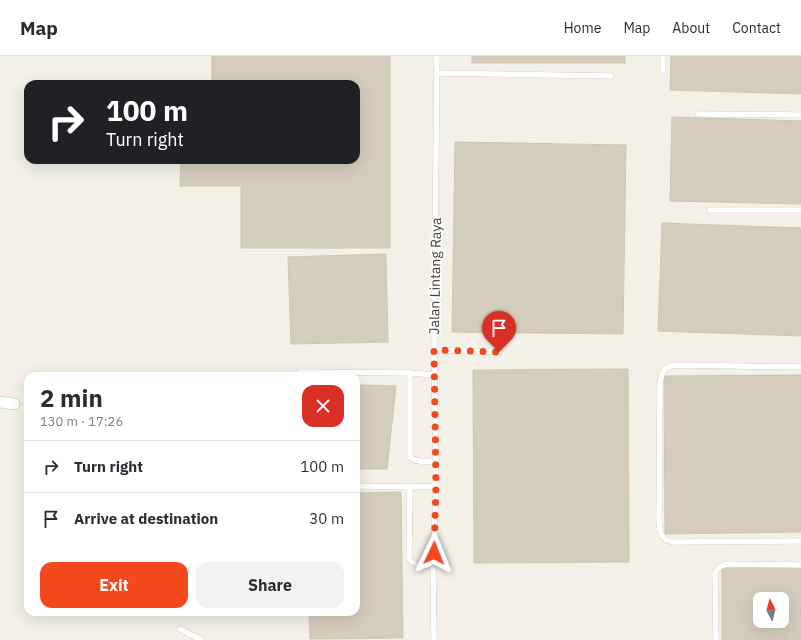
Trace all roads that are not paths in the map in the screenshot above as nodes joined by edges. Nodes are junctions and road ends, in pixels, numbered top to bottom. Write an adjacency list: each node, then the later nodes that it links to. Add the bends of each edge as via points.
1 (437, 56): 4 (lane, Jalan Lintang Raya)
2 (663, 56): 3 (lane)
3 (663, 70)
4 (437, 73): 5 (lane); 10 (lane, Jalan Lintang Raya)
5 (611, 76)
6 (698, 114): 7 (lane)
7 (801, 115)
8 (710, 210): 9 (lane)
9 (801, 210)
10 (434, 350): 11 (lane); 15 (lane, Jalan Lintang Raya)
11 (499, 352)
12 (801, 367): 22 (lane, via 679,365 664,369 660,384 659,521 663,538 674,542)
13 (360, 373): 14 (lane)
14 (410, 374): 15 (lane); 18 (lane, via 410,456 414,460)
15 (435, 374): 18 (lane, Jalan Lintang Raya)
16 (0, 402): 17 (street)
17 (14, 404)
18 (436, 461): 20 (lane, Jalan Lintang Raya)
19 (360, 486): 21 (lane)
20 (436, 486): 21 (lane); 24 (lane, Jalan Lintang Raya)
21 (410, 487): 24 (lane, via 409,558 414,564)
22 (801, 541)
23 (801, 565): 28 (lane, via 724,564 718,568 715,573)
24 (433, 566): 27 (lane, Jalan Lintang Raya)
25 (180, 629): 26 (lane)
26 (201, 640)
27 (434, 640)
28 (716, 640)

